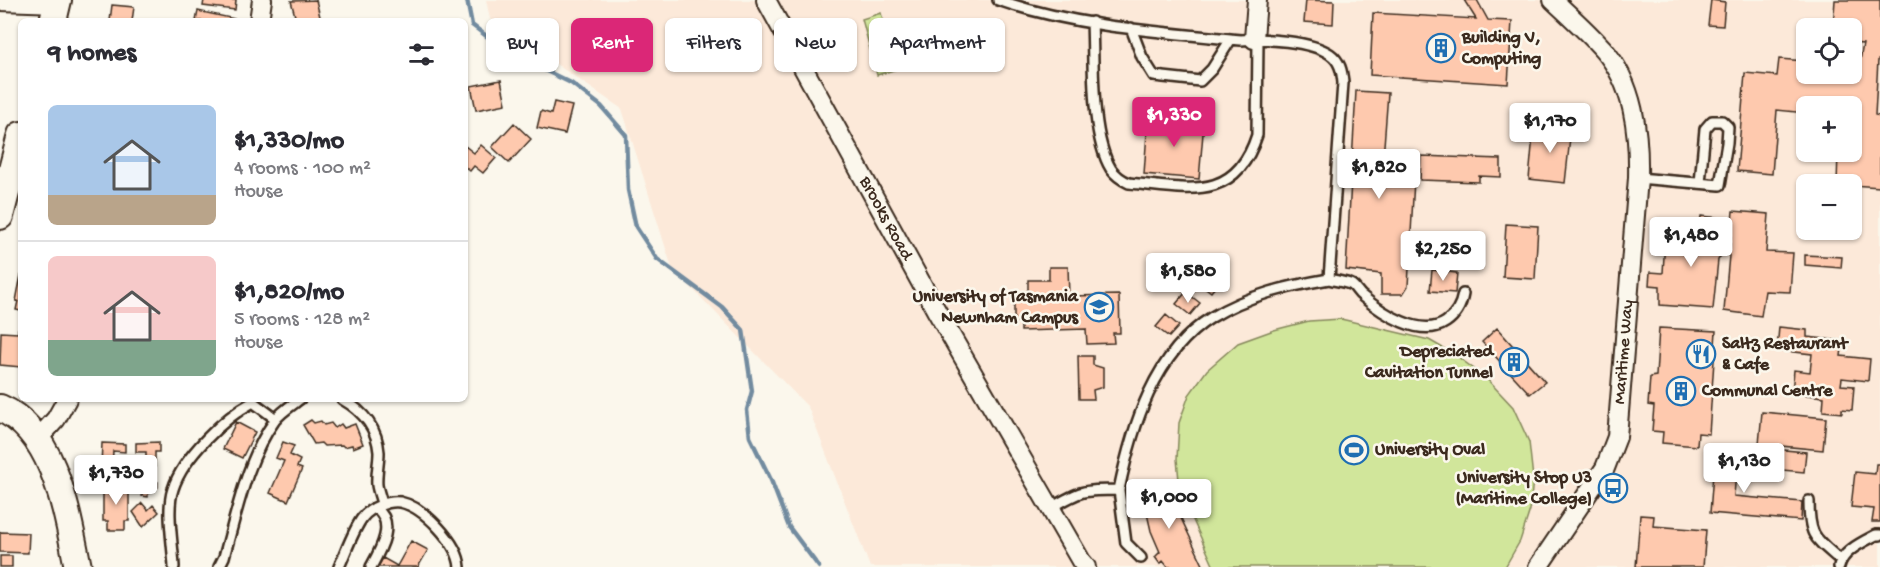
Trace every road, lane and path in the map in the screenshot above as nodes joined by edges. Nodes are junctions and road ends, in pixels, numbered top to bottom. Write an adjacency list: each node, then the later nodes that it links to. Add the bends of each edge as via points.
1 (262, 0): 8 (street)
2 (766, 0): 29 (street, Brooks Road, via 936,310)
3 (998, 0): 9 (lane)
4 (1257, 0): 12 (street)
5 (1553, 0): 14 (street, Maritime Way, via 1604,50 1623,78 1637,138)
6 (0, 1): 7 (street)
7 (56, 8)
8 (259, 18)
9 (1092, 22): 10 (lane); 12 (lane, via 1099,131 1112,170 1129,183 1207,188 1234,173 1253,148 1257,135)
10 (1131, 28): 11 (lane); 11 (lane, via 1154,76 1200,81)
11 (1231, 39): 12 (lane)
12 (1256, 39): 17 (lane, via 1304,45 1329,53 1342,71)
13 (18, 147): 16 (street)
14 (1638, 178): 15 (lane); 40 (street, Maritime Way, via 1617,437 1605,468)
15 (1700, 183): 15 (lane, via 1720,185 1728,127 1722,121 1712,121 1705,129)
16 (0, 216)
17 (1329, 279): 18 (lane, via 1354,286 1395,317 1419,328 1439,327 1450,320); 26 (lane, via 1298,284 1231,306 1209,318 1180,344 1157,376 1138,417)
18 (1463, 294)
19 (65, 402): 25 (street)
20 (296, 402): 23 (lane)
21 (347, 402): 28 (lane, via 367,418 375,433)
22 (0, 408): 25 (street, via 18,418)
23 (276, 418): 35 (lane, via 253,402 237,410 208,436 186,465 173,488 170,510); 36 (lane, via 256,455)
24 (0, 429): 25 (street)
25 (36, 441): 32 (street, via 52,464)
26 (1119, 490): 29 (lane, via 1077,492); 31 (lane, via 1126,543)
27 (1809, 501): 33 (lane, via 1812,532)
28 (379, 506): 37 (lane, via 363,517); 38 (lane, via 386,528); 39 (lane, via 399,502 430,519 453,547)
29 (1051, 508): 34 (street, Brooks Road)
30 (1880, 535): 33 (lane, via 1863,542)
31 (1141, 558)
32 (80, 564)
33 (1840, 564)
34 (1083, 565)
35 (174, 567)
36 (219, 567)
37 (339, 567)
38 (371, 567)
39 (460, 567)
40 (1538, 567)

